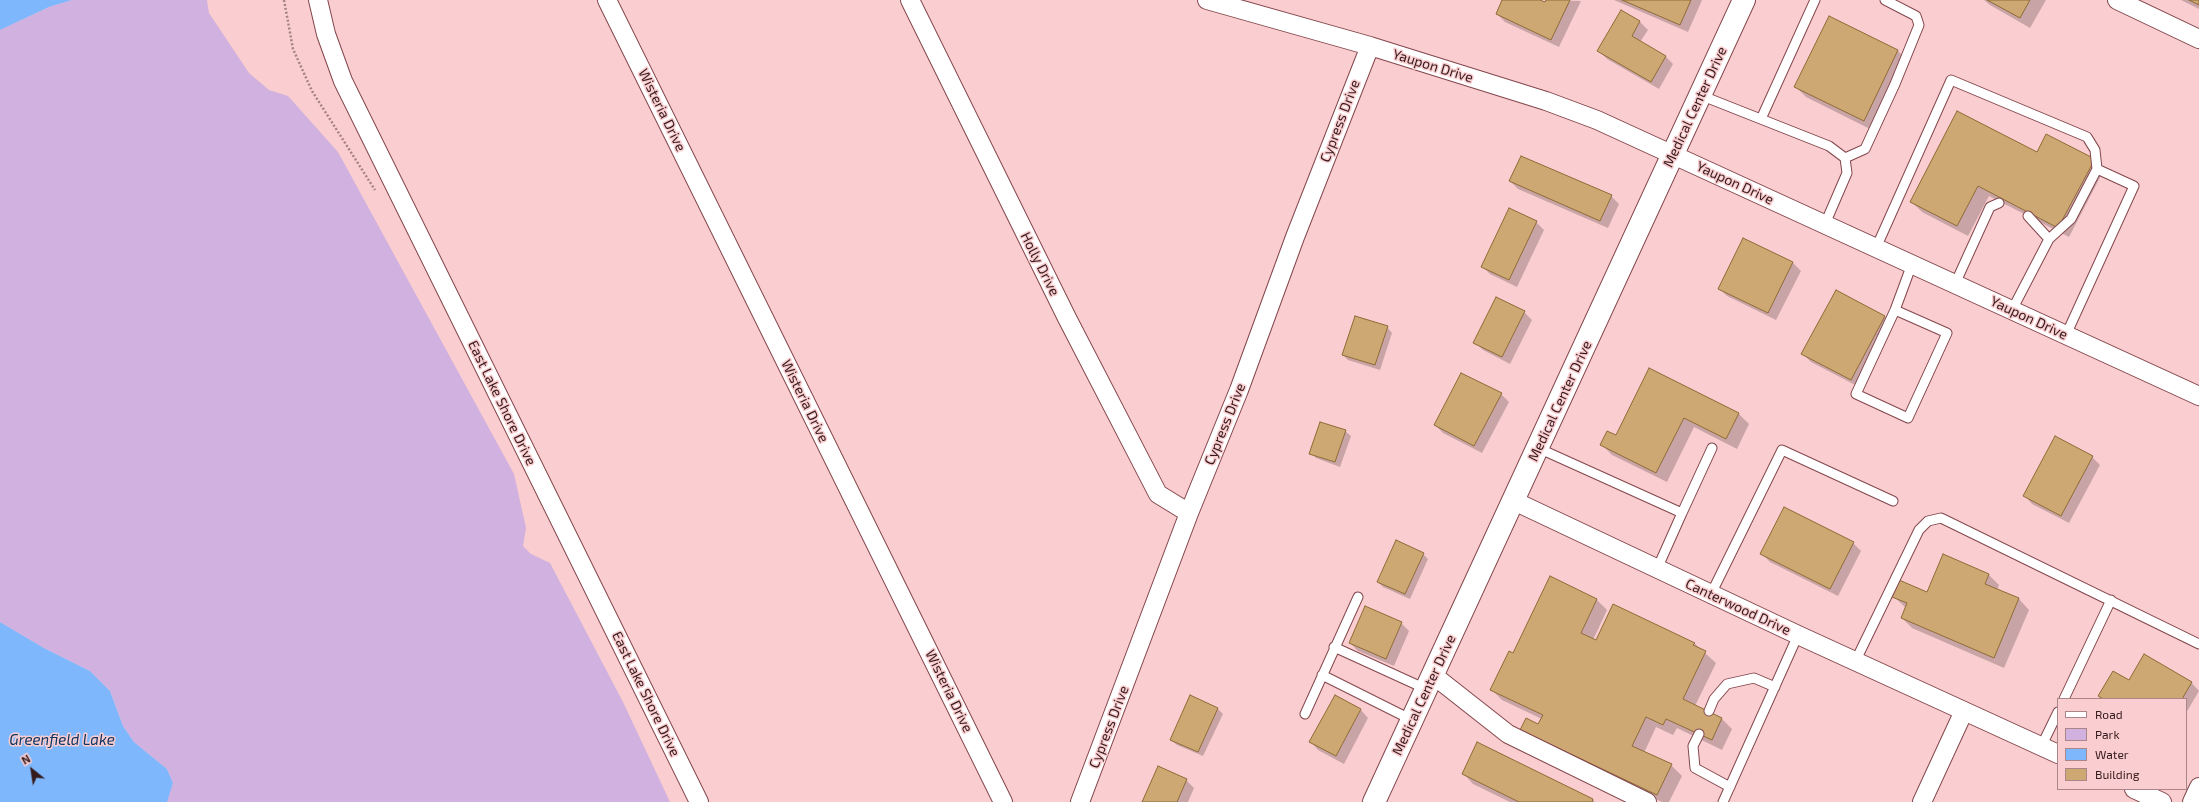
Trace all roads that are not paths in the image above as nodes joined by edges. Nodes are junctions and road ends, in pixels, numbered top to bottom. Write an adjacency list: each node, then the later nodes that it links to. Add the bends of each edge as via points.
1 (318, 0): 56 (street, East Lake Shore Drive, via 326,34 343,81)
2 (607, 0): 57 (street, Wisteria Drive)
3 (910, 0): 31 (street, Holly Drive, via 1067,318 1158,494)
4 (1207, 0): 10 (street, Yaupon Drive)
5 (1744, 0): 11 (street, Medical Center Drive)
6 (1815, 0): 12 (lane)
7 (1885, 0): 14 (lane, via 1916,16 1919,25 1865,149)
8 (2117, 0): 9 (street)
9 (2199, 39)
10 (1370, 46): 13 (street, Yaupon Drive, via 1546,101 1597,120); 31 (street, Cypress Drive, via 1295,237 1239,390)
11 (1700, 95): 12 (lane); 13 (street, Medical Center Drive)
12 (1761, 119): 14 (lane, via 1829,146)
13 (1672, 154): 18 (street, Yaupon Drive); 27 (street, Medical Center Drive)
14 (1845, 158): 18 (lane, via 1847,173)
15 (2097, 169): 19 (lane, via 2071,219); 20 (lane, via 2096,150 2087,137 1951,80); 25 (lane, via 2134,186)
16 (1999, 203): 22 (lane, via 1990,206)
17 (2028, 216): 19 (lane)
18 (1825, 224): 20 (street, Yaupon Drive)
19 (2049, 239): 24 (lane)
20 (1876, 248): 21 (street, Yaupon Drive)
21 (1912, 264): 22 (street, Yaupon Drive); 23 (lane)
22 (1955, 284): 24 (street, Yaupon Drive)
23 (1895, 310): 23 (lane, via 1947,333 1908,418 1856,394)
24 (2012, 310): 25 (street, Yaupon Drive)
25 (2066, 335): 26 (street, Yaupon Drive)
26 (2199, 396)
27 (1538, 448): 29 (street, Medical Center Drive); 32 (lane)
28 (1712, 448): 32 (lane)
29 (1514, 501): 33 (street, Canterwood Drive); 42 (street, Medical Center Drive)
30 (1893, 501): 34 (lane, via 1782,450)
31 (1189, 513): 58 (street, Cypress Drive)
32 (1682, 513): 33 (lane)
33 (1658, 569): 34 (street, Canterwood Drive)
34 (1711, 594): 37 (street, Canterwood Drive)
35 (1358, 597): 39 (lane)
36 (2111, 600): 38 (lane); 40 (lane, via 1941,518 1928,521 1919,530); 44 (lane)
37 (1798, 635): 40 (street, Canterwood Drive); 43 (lane)
38 (2199, 644)
39 (1334, 646): 41 (lane); 42 (lane)
40 (1855, 662): 46 (street, Canterwood Drive)
41 (1322, 675): 47 (lane); 49 (lane)
42 (1429, 682): 49 (street, Medical Center Drive); 60 (street, via 1508,734)
43 (1775, 687): 45 (lane, via 1754,678 1727,684 1714,699); 53 (lane)
44 (2064, 698)
45 (1709, 711)
46 (1964, 711): 51 (street, Canterwood Drive); 62 (street)
47 (1305, 714)
48 (2057, 714): 51 (lane)
49 (1412, 720): 59 (street, Medical Center Drive)
50 (1699, 734): 53 (lane, via 1693,746 1695,768)
51 (2042, 747): 52 (street, Canterwood Drive)
52 (2057, 754)
53 (1730, 787): 61 (lane)
54 (2199, 787): 64 (street)
55 (2136, 790): 63 (street)
56 (699, 802)
57 (1003, 802)
58 (1080, 802)
59 (1374, 802)
60 (1647, 802)
61 (1723, 802)
62 (1922, 802)
63 (2162, 802)
64 (2192, 802)

